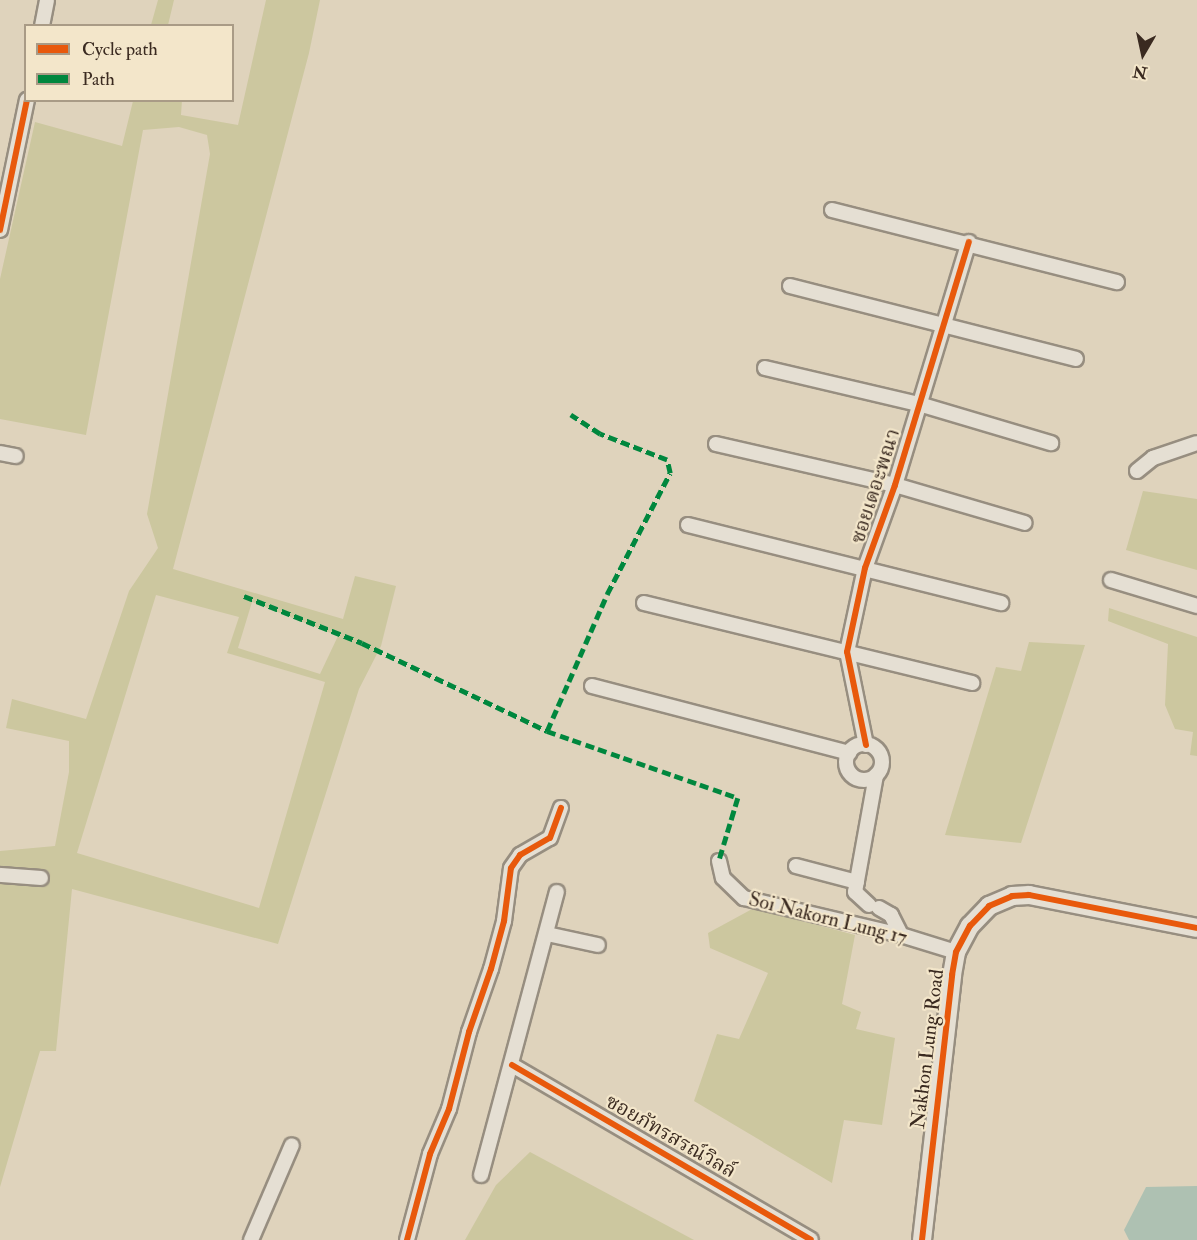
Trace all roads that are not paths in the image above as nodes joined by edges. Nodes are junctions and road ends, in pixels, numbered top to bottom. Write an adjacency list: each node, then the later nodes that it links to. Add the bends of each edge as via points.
1 (47, 0): 2 (street)
2 (42, 24)
3 (27, 102): 5 (street)
4 (832, 210): 6 (street)
5 (0, 231)
6 (969, 242): 7 (street); 9 (street, ซอยเดอะพณา)
7 (1117, 282)
8 (790, 286): 9 (street)
9 (945, 324): 10 (street); 12 (street, ซอยเดอะพณา)
10 (1076, 359)
11 (765, 368): 12 (street)
12 (919, 404): 13 (street); 19 (street, ซอยเดอะพณา)
13 (1051, 443)
14 (1197, 443): 18 (street, via 1153,458)
15 (716, 444): 19 (street)
16 (0, 453): 17 (street)
17 (16, 456)
18 (1137, 471)
19 (895, 485): 20 (street); 22 (street, ซอยเดอะพณา)
20 (1025, 523)
21 (687, 525): 22 (street)
22 (865, 568): 25 (street); 27 (street, ซอยเดอะพณา)
23 (1111, 580): 26 (street)
24 (644, 603): 27 (street)
25 (1001, 603)
26 (1197, 606)
27 (847, 652): 28 (street); 30 (street, ซอยเดอะพณา)
28 (972, 682)
29 (592, 686): 31 (street)
30 (866, 745): 31 (street); 32 (street, ซอยเดอะพณา, via 876,749 881,758)
31 (849, 753): 32 (street, via 846,763 850,774 860,780)
32 (876, 775): 38 (street, ซอยเดอะพณา)
33 (561, 808): 49 (street, via 550,838 520,855 511,868 504,921 491,969 472,1020 449,1109 430,1154)
34 (720, 861): 42 (street, Soi Nakorn Lung 17, via 723,878 739,896)
35 (796, 866): 38 (street)
36 (0, 876): 37 (street)
37 (41, 878)
38 (857, 882): 42 (street, via 855,892 891,915)
39 (557, 892): 41 (street)
40 (1197, 928): 44 (street, Nakhon Lung Road, via 1066,900 1012,896 989,906 970,926)
41 (547, 934): 43 (street); 45 (street)
42 (901, 935): 44 (street, Soi Nakorn Lung 17)
43 (598, 945)
44 (956, 952): 51 (street, Nakhon Lung Road)
45 (512, 1065): 47 (street); 50 (street, ซอยภัทรสรณ์วิลล์)
46 (292, 1145): 48 (street)
47 (481, 1175)
48 (251, 1240)
49 (407, 1240)
50 (811, 1240)
51 (922, 1240)

